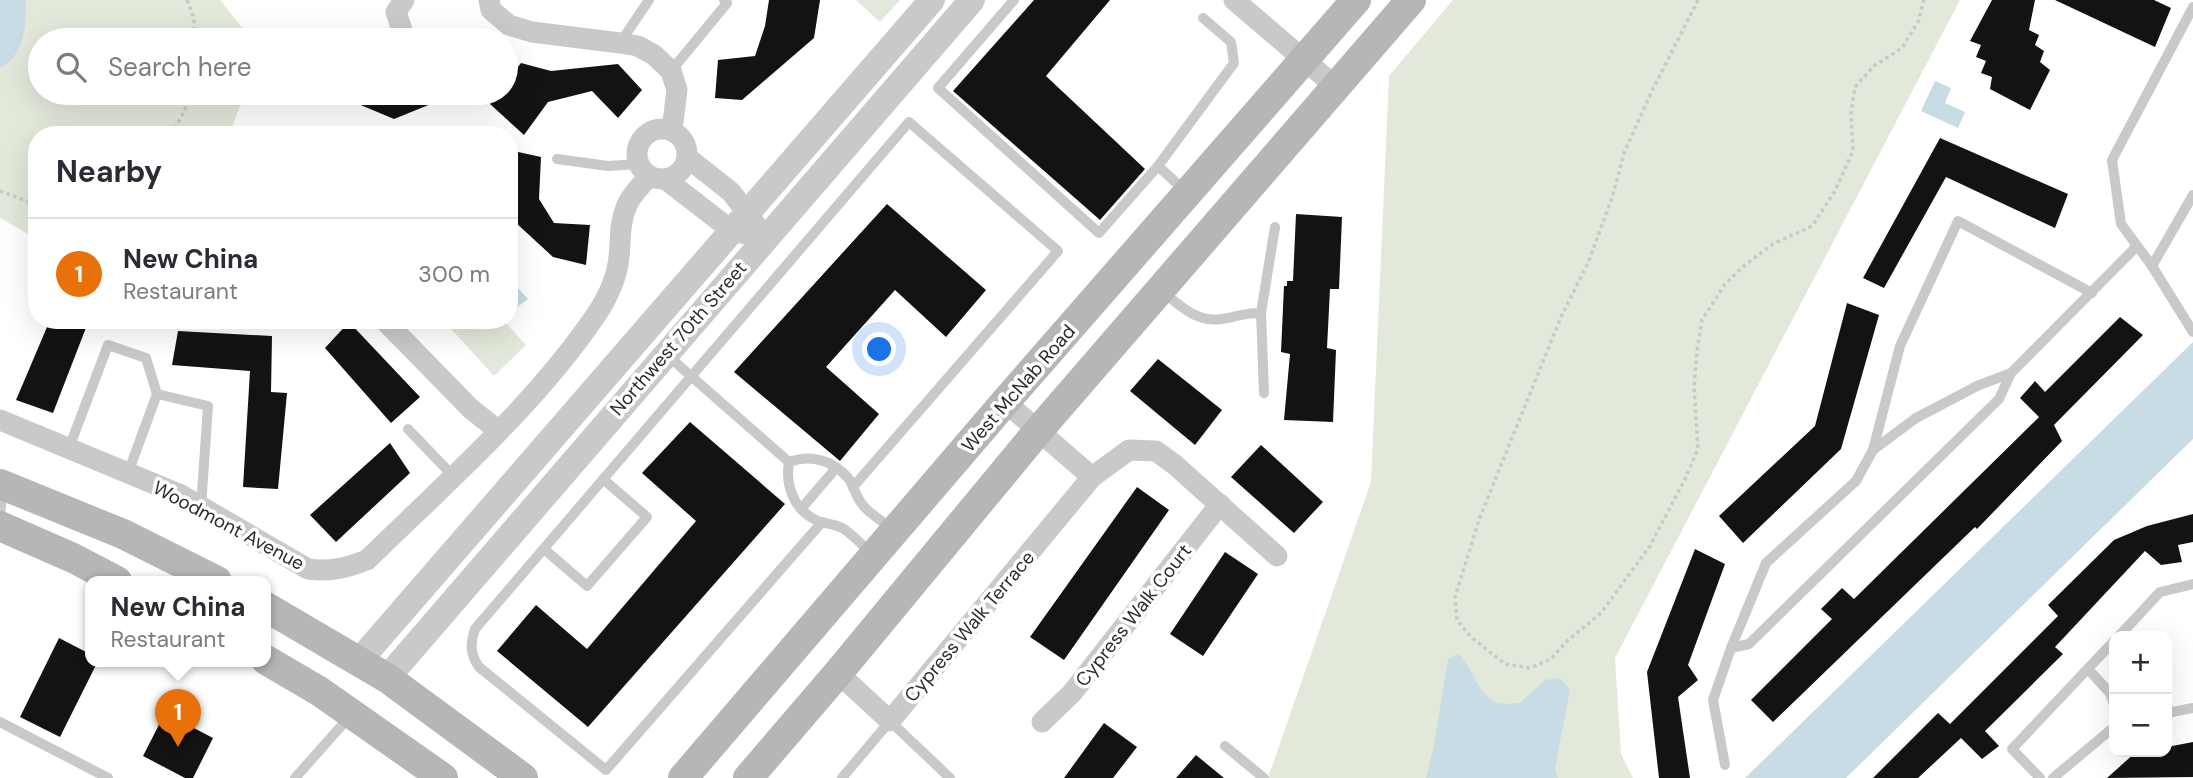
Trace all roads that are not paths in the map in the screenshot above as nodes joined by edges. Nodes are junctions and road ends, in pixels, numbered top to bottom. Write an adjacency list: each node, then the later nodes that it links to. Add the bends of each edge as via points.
1 (404, 0): 13 (street, via 396,12)
2 (489, 0): 14 (street, via 491,10 509,25)
3 (649, 0): 14 (lane)
4 (724, 0): 16 (lane, via 727,3)
5 (932, 0): 17 (street, Northwest 70th Street)
6 (972, 0): 19 (street, Northwest 70th Street)
7 (1014, 0): 23 (lane, via 938,88 1099,233)
8 (1234, 0): 15 (street)
9 (1356, 0): 15 (main road, West McNab Road)
10 (1411, 0): 18 (main road)
11 (2193, 8): 30 (lane, via 2112,160 2121,223)
12 (1203, 18): 23 (lane, via 1231,42 1234,63)
13 (401, 28)
14 (620, 43): 16 (street, via 654,55)
15 (1305, 61): 18 (street); 25 (main road, West McNab Road)
16 (671, 71): 20 (street, via 677,90)
17 (866, 75): 19 (street); 27 (street, Northwest 70th Street)
18 (1336, 88): 32 (main road)
19 (889, 95): 29 (street, Northwest 70th Street)
20 (672, 130): 21 (street, via 685,142); 24 (street, via 647,133 637,148)
21 (688, 158): 24 (street, via 680,172); 27 (street, via 731,192)
22 (557, 159): 24 (lane)
23 (1158, 166): 25 (lane)
24 (651, 173): 27 (street); 45 (street, Woodmont Avenue, via 627,204 619,231 615,282 567,354)
25 (1187, 193): 42 (main road, West McNab Road)
26 (2193, 195): 31 (lane)
27 (739, 220): 29 (street); 49 (street, Northwest 70th Street)
28 (1275, 227): 34 (lane)
29 (764, 239): 37 (street, Northwest 70th Street)
30 (2136, 247): 31 (lane); 33 (lane)
31 (2152, 266): 36 (lane)
32 (1160, 290): 34 (lane, via 1204,320); 46 (main road)
33 (2092, 293): 38 (lane); 48 (lane, via 1958,221 1900,346)
34 (1261, 313): 40 (lane)
35 (393, 329): 45 (street, via 471,409)
36 (2193, 332)
37 (665, 353): 39 (lane); 52 (street, Northwest 70th Street)
38 (2011, 373): 48 (lane, via 1916,418); 77 (lane, via 1999,399 1749,644)
39 (691, 376): 50 (lane); 56 (lane); 58 (lane, via 909,122 1058,251)
40 (1264, 393)
41 (157, 394): 47 (lane, via 146,358 108,345); 53 (lane); 60 (lane, via 208,405)
42 (1005, 402): 46 (street); 65 (main road, West McNab Road)
43 (0, 419): 47 (street, Woodmont Avenue)
44 (408, 429): 54 (lane)
45 (499, 430): 54 (street, Woodmont Avenue)
46 (1038, 430): 55 (street); 81 (main road)
47 (69, 448): 53 (street, Woodmont Avenue)
48 (1873, 450): 77 (lane, via 1856,481 1766,563)
49 (540, 452): 52 (street); 66 (street, Northwest 70th Street)
50 (789, 462): 51 (lane, via 821,459); 61 (lane, via 786,477)
51 (836, 468): 58 (lane); 61 (lane)
52 (563, 472): 70 (street, Northwest 70th Street)
53 (128, 473): 60 (street, Woodmont Avenue)
54 (453, 476): 60 (street, Woodmont Avenue, via 367,560 327,571 308,569)
55 (1092, 477): 59 (street, Cypress Walk Terrace, via 1129,450 1156,451); 87 (street, Cypress Walk Terrace)
56 (603, 479): 67 (lane); 67 (lane, via 647,517 586,586)
57 (1, 485): 62 (lane); 72 (main road, via 122,534)
58 (853, 486): 65 (lane, via 862,505)
59 (1220, 504): 69 (street, Cypress Walk Terrace); 89 (street, Cypress Walk Court, via 1072,693)
60 (201, 507)
61 (801, 509): 63 (lane)
62 (0, 516)
63 (821, 522): 67 (lane, via 606,770 479,667 471,652 475,629); 68 (lane, via 842,527)
64 (0, 526): 71 (main road)
65 (895, 531): 68 (main road, West McNab Road)
66 (461, 543): 70 (street); 78 (street, Northwest 70th Street)
67 (544, 549)
68 (873, 555): 97 (main road, West McNab Road)
69 (1277, 556)
70 (485, 562): 82 (street, Northwest 70th Street)
71 (107, 576)
72 (207, 576)
73 (2193, 584): 75 (lane, via 2160,592)
74 (271, 610): 78 (main road)
75 (2124, 631)
76 (2109, 646): 80 (lane)
77 (1731, 648): 92 (lane, via 1713,700)
78 (359, 661): 82 (main road)
79 (271, 663): 86 (main road)
80 (2088, 669): 83 (lane); 102 (lane, via 2012,749)
81 (838, 673): 87 (street, Cypress Walk Terrace); 98 (main road)
82 (387, 678): 96 (main road)
83 (2110, 694)
84 (2193, 708): 85 (lane)
85 (2172, 712)
86 (352, 713): 94 (lane); 95 (main road)
87 (890, 721): 99 (lane); 100 (lane)
88 (0, 722): 93 (lane)
89 (1042, 722)
90 (2109, 731): 103 (lane)
91 (1225, 746): 101 (lane)
92 (1725, 765)
93 (108, 778)
94 (295, 778)
95 (443, 778)
96 (523, 778)
97 (683, 778)
98 (748, 778)
99 (842, 778)
100 (950, 778)
101 (1264, 778)
102 (2040, 778)
103 (2053, 778)

